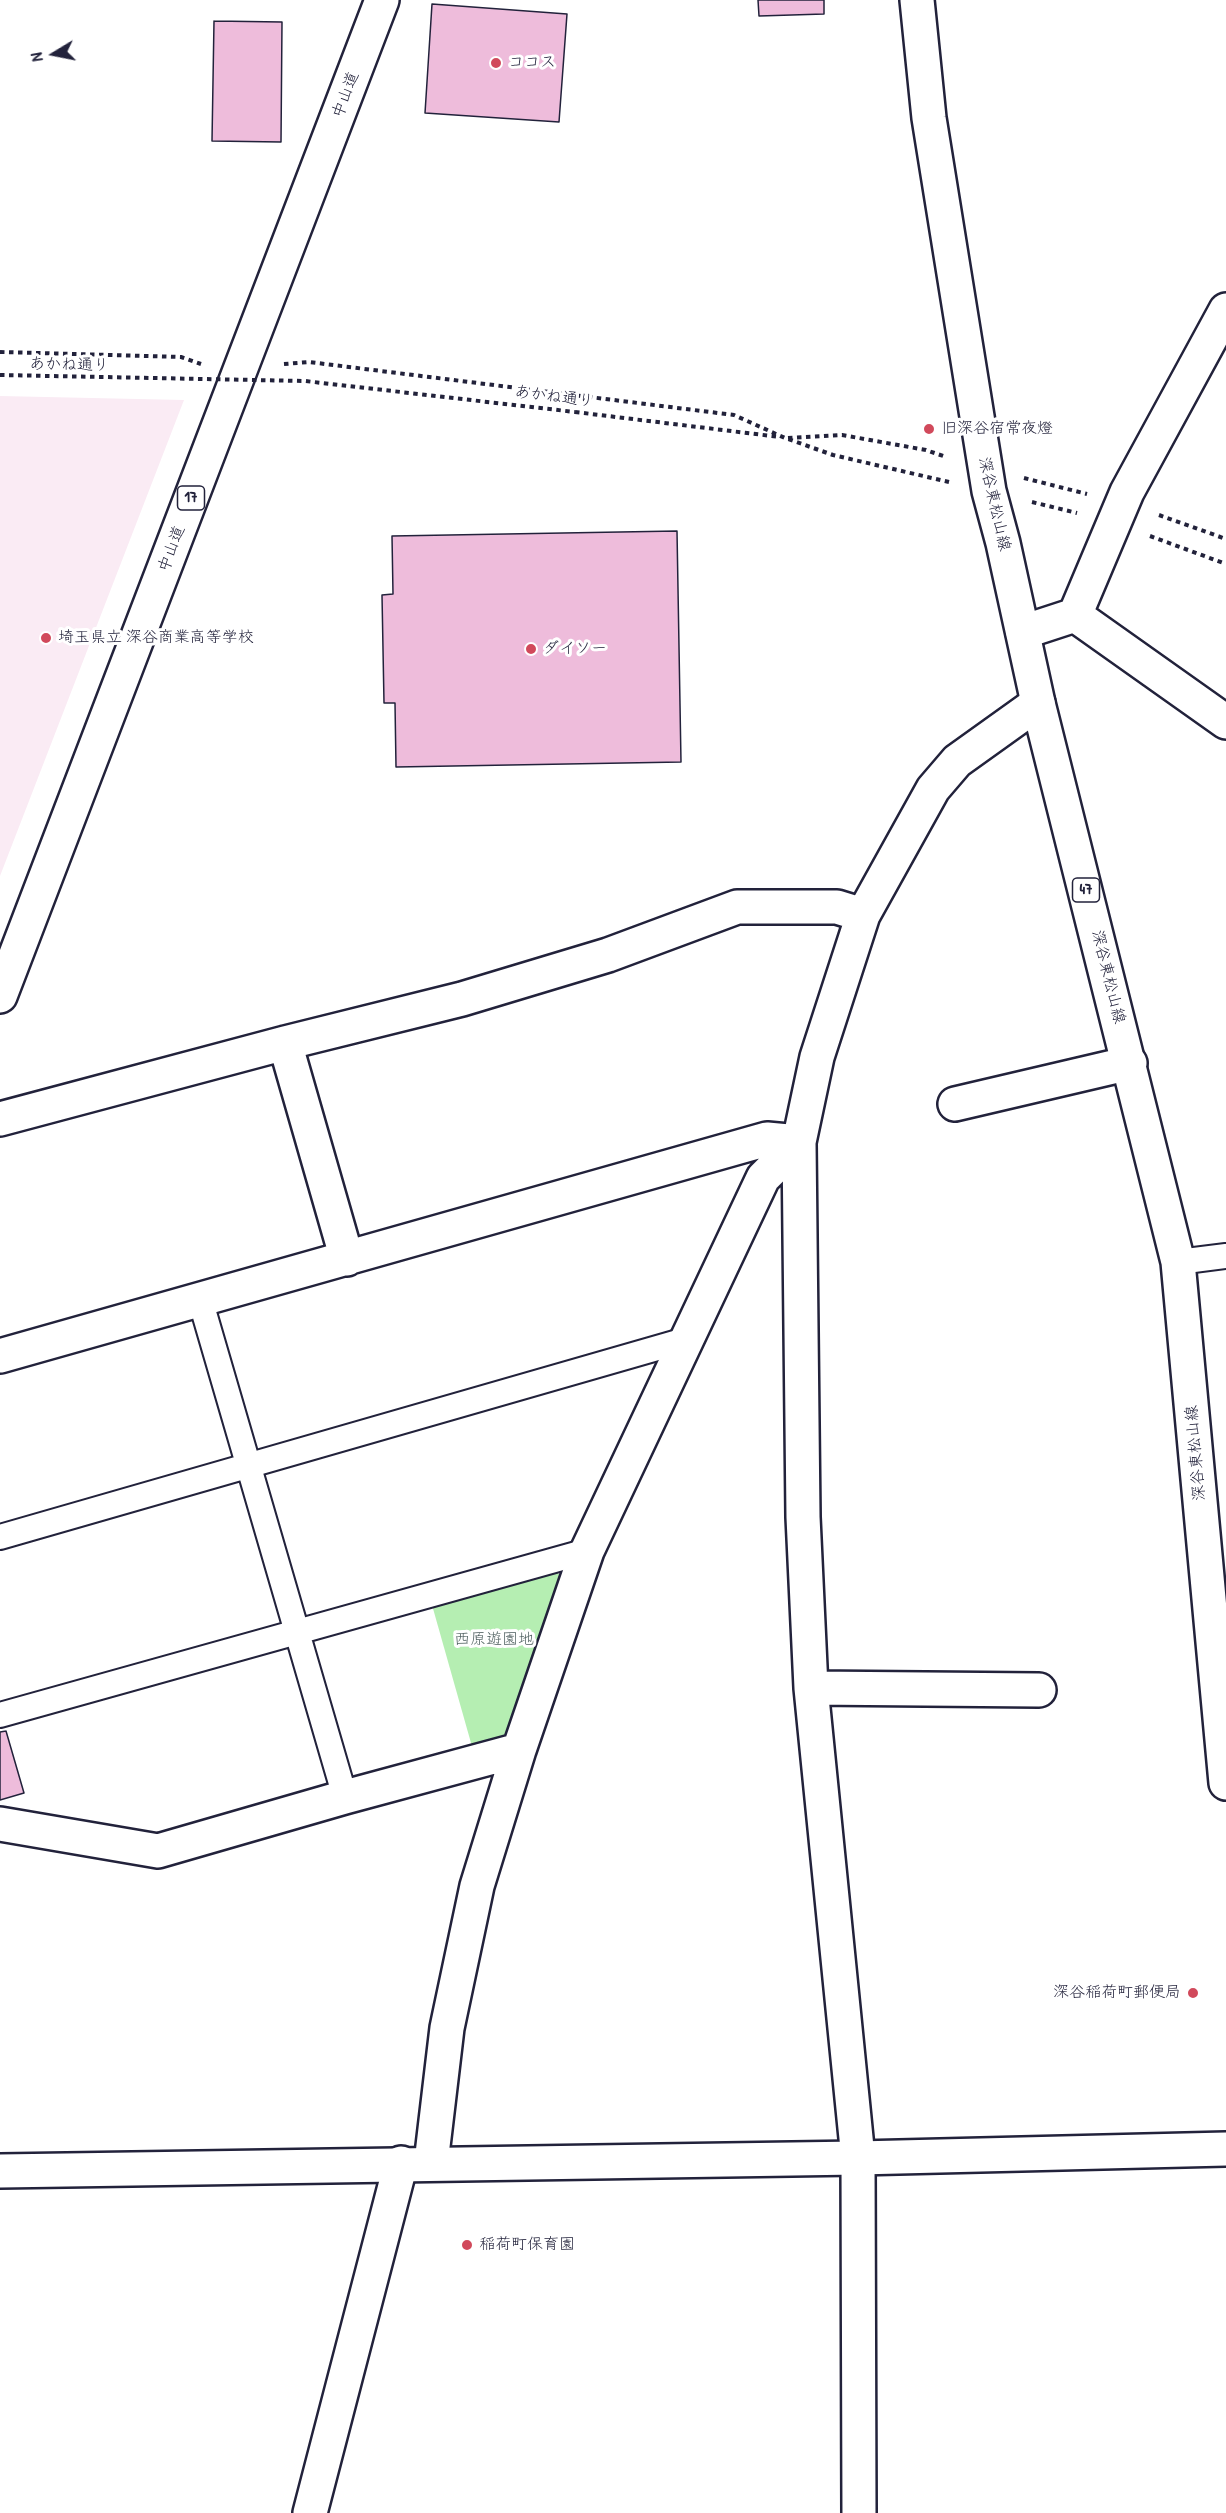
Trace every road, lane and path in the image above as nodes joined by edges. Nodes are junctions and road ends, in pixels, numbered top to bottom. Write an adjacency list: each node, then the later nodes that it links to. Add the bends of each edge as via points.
1 (382, 0): 20 (main road, 中山道 / 17)
2 (917, 0): 9 (main road, 深谷東松山線 / 47, via 929,118)
3 (1226, 310): 15 (main road, via 1127,492)
4 (0, 352): 6 (path, via 180,357)
5 (277, 364): 8 (path, via 309,362 734,415)
6 (208, 366)
7 (0, 375): 8 (path, あかね通り, bridge, via 305,381)
8 (785, 438): 9 (path, あかね通り, via 833,455)
9 (989, 491): 11 (path, あかね通り); 16 (main road, 深谷東松山線 / 47)
10 (1148, 514): 13 (path)
11 (1088, 516)
12 (1143, 534): 14 (path)
13 (1226, 539)
14 (1226, 564)
15 (1075, 615): 16 (main road); 18 (main road)
16 (1023, 632): 17 (main road, 深谷東松山線 / 47)
17 (1038, 703): 19 (main road, via 957,761 933,789); 22 (main road, 深谷東松山線 / 47)
18 (1226, 722)
19 (863, 915): 21 (main road, via 837,907 737,907 586,962 462,999); 25 (main road, via 817,1057)
20 (0, 996)
21 (285, 1043): 24 (main road); 27 (main road)
22 (1130, 1063): 23 (main road); 28 (main road, 深谷東松山線 / 47)
23 (955, 1104)
24 (0, 1119)
25 (799, 1142): 27 (main road, via 767,1139); 30 (main road, via 763,1178); 36 (main road, via 803,1505)
26 (1226, 1256): 28 (lane)
27 (346, 1259): 29 (main road)
28 (1178, 1262): 40 (main road, 深谷東松山線 / 47)
29 (200, 1299): 31 (main road); 32 (lane)
30 (685, 1340): 32 (lane); 34 (main road)
31 (0, 1356)
32 (249, 1466): 33 (lane); 35 (lane)
33 (0, 1537)
34 (587, 1551): 35 (lane); 39 (main road)
35 (297, 1631): 38 (lane); 41 (lane)
36 (811, 1688): 37 (main road); 44 (main road)
37 (1040, 1690)
38 (0, 1715)
39 (519, 1750): 41 (main road); 45 (main road, via 477,1886)
40 (1226, 1783)
41 (345, 1797): 42 (main road, via 158,1851)
42 (0, 1824)
43 (1226, 2149): 44 (main road)
44 (858, 2158): 45 (main road); 48 (main road)
45 (416, 2163): 46 (main road); 47 (main road)
46 (0, 2171)
47 (310, 2513)
48 (859, 2513)

